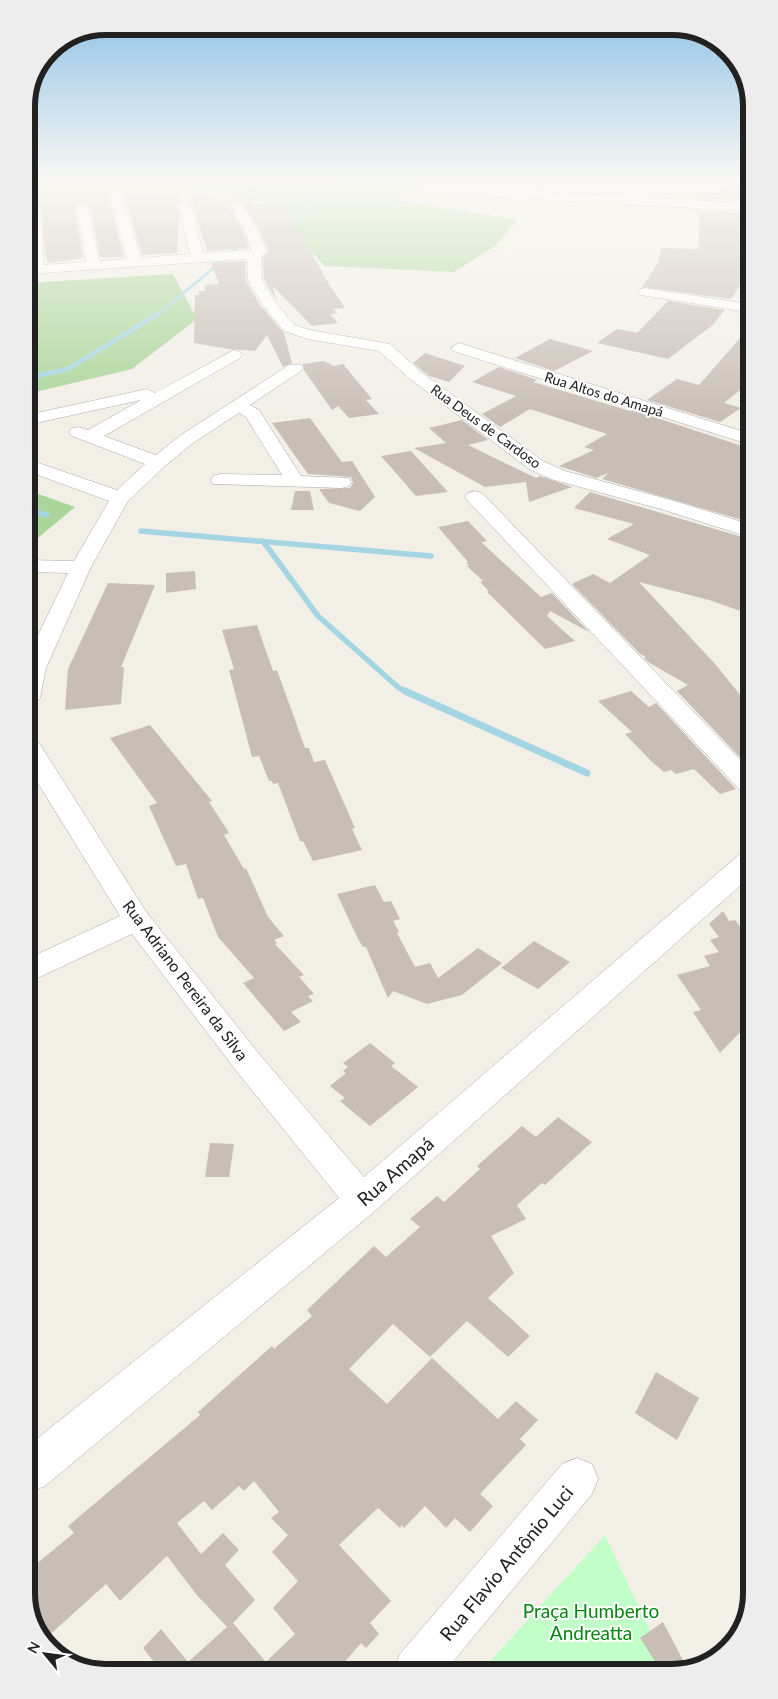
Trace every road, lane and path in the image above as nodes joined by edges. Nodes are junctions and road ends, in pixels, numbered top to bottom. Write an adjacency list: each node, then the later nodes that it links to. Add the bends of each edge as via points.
1 (129, 262): 3 (street)
2 (254, 262): 23 (street, Rua Deus de Cardoso, via 255,280 289,328 384,347 414,375 536,465 558,475)
3 (93, 264): 4 (street)
4 (35, 269)
5 (645, 292): 6 (street)
6 (743, 307)
7 (459, 348): 15 (street, Rua Altos do Amapá)
8 (234, 355): 10 (street)
9 (295, 368): 11 (street)
10 (175, 388): 12 (street); 14 (street)
11 (238, 405): 16 (street, via 253,414); 17 (street)
12 (35, 418)
13 (35, 420): 14 (street)
14 (90, 436): 17 (street)
15 (743, 437)
16 (262, 456): 19 (street); 19 (street, via 227,481)
17 (158, 462): 22 (street)
18 (35, 467): 22 (street)
19 (296, 482): 20 (street)
20 (342, 482)
21 (475, 497): 28 (street)
22 (120, 498): 25 (street)
23 (743, 529)
24 (35, 566): 25 (street)
25 (81, 567): 26 (street)
26 (35, 666)
27 (35, 757): 30 (street, Rua Adriano Pereira da Silva)
28 (743, 777)
29 (743, 872): 32 (street, Rua Amapá)
30 (137, 920): 31 (street); 32 (street, Rua Adriano Pereira da Silva, via 249,1064)
31 (35, 968)
32 (362, 1200): 33 (street, Rua Amapá)
33 (35, 1467)
34 (577, 1480): 35 (street, Rua Flavio Antônio Luci)
35 (421, 1664)

